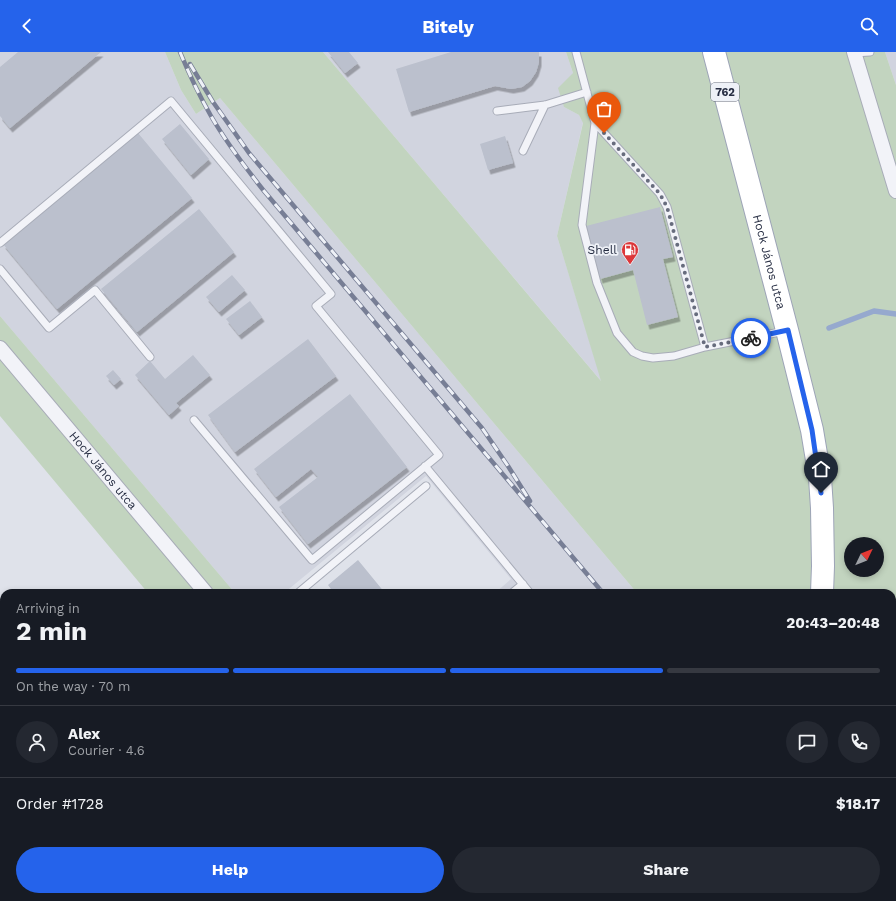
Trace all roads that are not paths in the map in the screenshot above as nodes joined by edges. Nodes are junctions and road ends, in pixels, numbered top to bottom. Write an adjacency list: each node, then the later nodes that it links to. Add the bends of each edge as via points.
1 (576, 52): 5 (lane)
2 (714, 52): 13 (main road, Hock János utca / 762)
3 (870, 52): 4 (lane)
4 (854, 53): 10 (street)
5 (587, 92): 6 (lane); 8 (lane)
6 (545, 105): 7 (lane); 9 (lane)
7 (497, 111)
8 (595, 123): 14 (lane, via 660,194 667,207); 14 (lane, via 582,225 597,283 617,333 633,352 653,358 674,356)
9 (523, 151)
10 (896, 191)
11 (0, 243): 18 (lane, via 171,101 331,294 316,306 440,455)
12 (0, 269): 16 (lane, via 49,328 95,290)
13 (788, 330): 14 (lane); 25 (main road, Hock János utca / 762, via 812,430 820,478)
14 (705, 347)
15 (0, 348): 21 (street, Hock János utca)
16 (150, 357)
17 (194, 420): 18 (lane, via 312,560)
18 (425, 466): 20 (lane)
19 (426, 486): 22 (lane)
20 (523, 584): 23 (lane); 24 (lane)
21 (203, 589)
22 (303, 589)
23 (517, 589)
24 (527, 589)
25 (822, 589)

